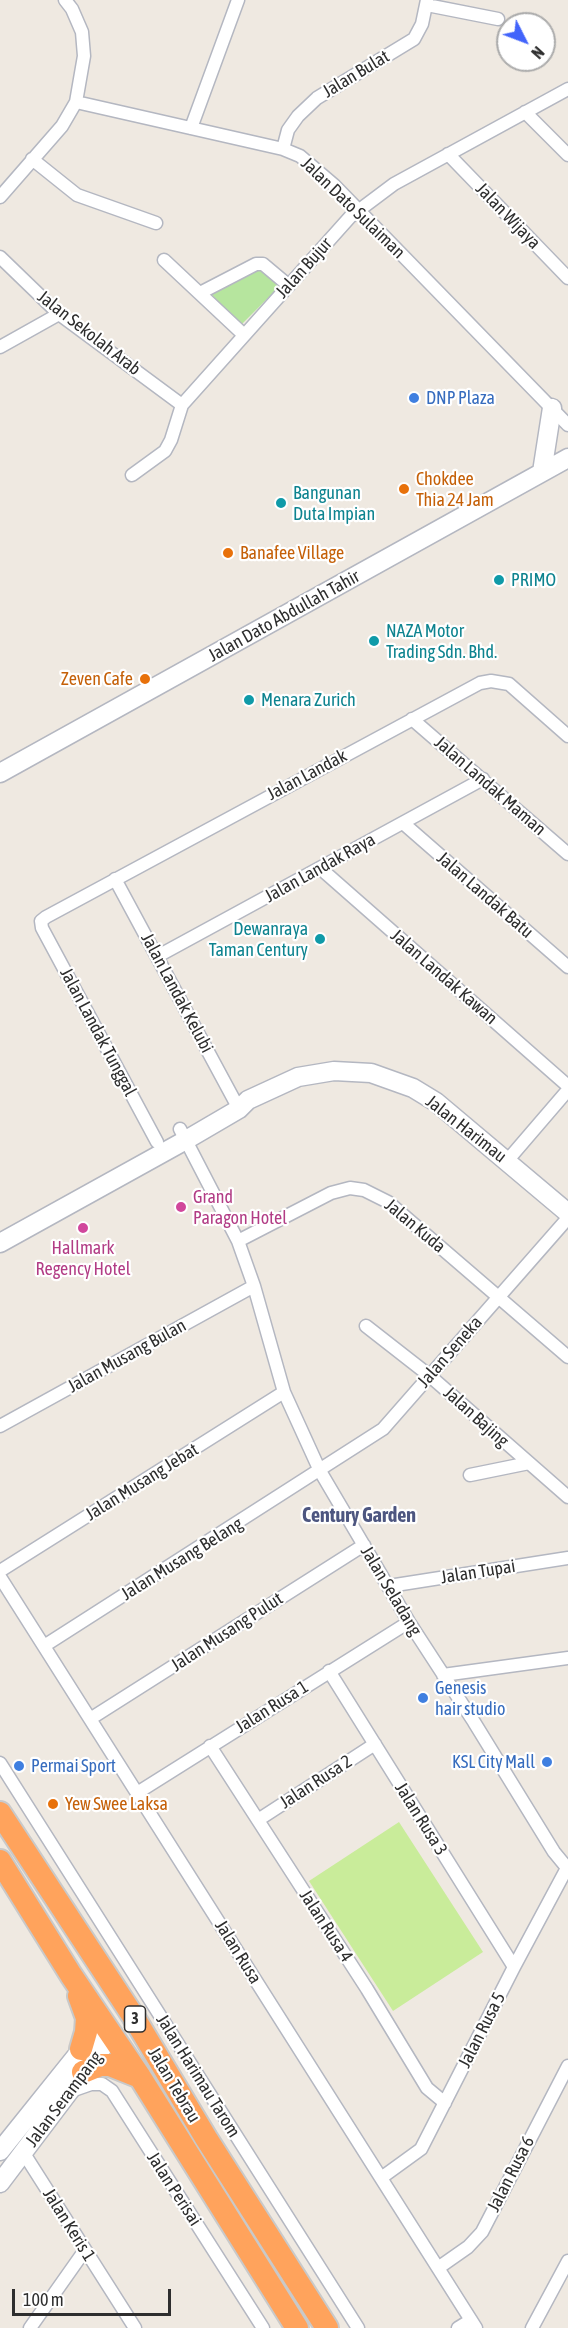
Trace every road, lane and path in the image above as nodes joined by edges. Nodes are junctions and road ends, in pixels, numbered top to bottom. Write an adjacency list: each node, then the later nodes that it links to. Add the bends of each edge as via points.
1 (65, 0): 6 (street, via 82,32 84,56)
2 (238, 0): 8 (street)
3 (427, 2): 4 (street); 9 (street, Jalan Bulat, via 414,39 317,98 288,130)
4 (496, 19)
5 (568, 89): 7 (street, Jalan Bujur)
6 (76, 102): 8 (street, Jalan Dato Sulaiman); 12 (street, via 62,126)
7 (525, 112): 10 (street, Jalan Bujur); 11 (street)
8 (191, 128): 9 (street, Jalan Dato Sulaiman)
9 (283, 149): 14 (street, Jalan Dato Sulaiman, via 309,161)
10 (448, 154): 14 (street, Jalan Bujur, via 394,184); 18 (street, Jalan Wijaya)
11 (568, 156)
12 (32, 159): 13 (street); 15 (street, via 77,195)
13 (0, 197)
14 (358, 210): 19 (street, Jalan Bujur); 25 (street, Jalan Dato Sulaiman)
15 (156, 223)
16 (0, 257): 21 (street, Jalan Sekolah Arab)
17 (164, 260): 20 (street)
18 (568, 278)
19 (288, 285): 20 (street, via 263,264 256,264); 22 (street, Jalan Bujur)
20 (200, 293): 22 (street)
21 (59, 314): 23 (street); 24 (street, Jalan Sekolah Arab)
22 (244, 335): 24 (street, Jalan Bujur)
23 (0, 347)
24 (182, 405): 29 (street, Jalan Bujur, via 165,451)
25 (552, 408): 26 (street, Jalan Dato Sulaiman); 28 (street)
26 (568, 425)
27 (568, 458): 28 (street, Jalan Dato Abdullah Tahir)
28 (542, 472): 32 (street, Jalan Dato Abdullah Tahir)
29 (132, 475)
30 (412, 719): 31 (street, Jalan Landak, via 491,681 509,684); 33 (street, Jalan Landak Maman); 37 (street, Jalan Landak)
31 (568, 736)
32 (0, 773)
33 (483, 779): 34 (street, Jalan Landak Raya); 35 (street, Jalan Landak Maman)
34 (403, 822): 36 (street, Jalan Landak Raya); 40 (street, Jalan Landak Batu)
35 (568, 854)
36 (320, 868): 39 (street, Jalan Landak Raya); 41 (street, Jalan Landak Kawan)
37 (114, 879): 38 (street, Jalan Landak); 39 (street, Jalan Landak Kelubi)
38 (41, 921): 44 (street, Jalan Landak Tunggal)
39 (158, 956): 42 (street, Jalan Landak Kelubi)
40 (568, 967)
41 (568, 1088): 45 (street)
42 (241, 1103): 43 (street, Jalan Harimau); 45 (street, Jalan Harimau, via 298,1077 334,1071 371,1073 413,1088 436,1102)
43 (183, 1135): 44 (street, Jalan Harimau); 49 (street, Jalan Seladang); 50 (street, Jalan Harimau)
44 (157, 1142): 48 (street, Jalan Harimau)
45 (507, 1161): 46 (street, Jalan Harimau)
46 (568, 1213)
47 (568, 1218): 52 (street, Jalan Seneka)
48 (0, 1228)
49 (238, 1241): 51 (street, Jalan Seladang); 52 (street, Jalan Kuda, via 331,1193 350,1188 364,1190 388,1202)
50 (0, 1243)
51 (254, 1286): 56 (street, Jalan Seladang); 57 (street, Jalan Musang Bulan)
52 (499, 1297): 54 (street, Jalan Kuda); 55 (street, Jalan Seneka)
53 (366, 1326): 55 (street, Jalan Bajing)
54 (568, 1357)
55 (430, 1376): 58 (street, Jalan Bajing); 59 (street, Jalan Seneka, via 383,1429)
56 (284, 1392): 59 (street, Jalan Seladang); 64 (street, Jalan Musang Jebat)
57 (0, 1426)
58 (529, 1463): 60 (street, Jalan Bajing); 61 (street, Jalan Bajing)
59 (320, 1471): 62 (street, Jalan Seladang); 68 (street, Jalan Musang Belang)
60 (471, 1474)
61 (568, 1497)
62 (364, 1545): 66 (street, Jalan Seladang); 72 (street, Jalan Musang Pulut)
63 (568, 1558): 66 (street, Jalan Tupai)
64 (0, 1571)
65 (0, 1577): 68 (street, Jalan Rusa)
66 (389, 1586): 67 (street, Jalan Seladang)
67 (409, 1622): 70 (street, Jalan Rusa 1); 71 (street, Jalan Seladang)
68 (44, 1646): 72 (street, Jalan Rusa)
69 (568, 1658): 71 (street)
70 (329, 1671): 73 (street, Jalan Rusa 3); 74 (street, Jalan Rusa 1)
71 (443, 1675): 80 (street, Jalan Seladang, via 554,1852)
72 (90, 1719): 76 (street, Jalan Rusa)
73 (375, 1744): 78 (street, Jalan Rusa 2); 82 (street, Jalan Rusa 3)
74 (210, 1746): 76 (street, Jalan Rusa 1); 78 (street, Jalan Rusa 4)
75 (0, 1762): 99 (street, Jalan Harimau Tarom)
76 (137, 1793): 94 (street, Jalan Rusa)
77 (0, 1813): 81 (highway, Jalan Tebrau / 3)
78 (258, 1820): 90 (street, Jalan Rusa 4, via 427,2088)
79 (0, 1861): 83 (highway, Jalan Tebrau / 3)
80 (568, 1868): 82 (street, Jalan Rusa 5)
81 (58, 1902): 84 (highway, via 108,2002); 91 (highway, Jalan Tebrau / 3)
82 (514, 1967): 90 (street, Jalan Rusa 5)
83 (71, 1975): 84 (highway, Jalan Tebrau / 3); 85 (highway, via 87,2018)
84 (109, 2030): 85 (street, Jalan Serampang, via 94,2034); 87 (street, Jalan Serampang, via 105,2044); 88 (highway, Jalan Tebrau / 3); 91 (highway, via 121,2031 136,2042)
85 (81, 2049): 92 (street, Jalan Serampang)
86 (568, 2066): 98 (street, Jalan Rusa 6, via 482,2232)
87 (83, 2072): 88 (highway, via 110,2065); 89 (street, Jalan Serampang)
88 (140, 2077): 104 (highway, Jalan Tebrau / 3)
89 (68, 2092): 93 (street, Jalan Serampang); 103 (street, Jalan Perisai, via 92,2084 108,2087)
90 (445, 2103): 94 (street, Jalan Rusa 5, via 421,2149)
91 (206, 2138): 99 (highway, Jalan Tebrau / 3)
92 (0, 2151)
93 (23, 2152): 95 (street, Jalan Serampang); 96 (street, Jalan Keris 1)
94 (381, 2178): 98 (street, Jalan Rusa)
95 (0, 2183)
96 (85, 2250): 101 (street); 102 (street, Jalan Keris 1)
97 (568, 2261): 108 (street)
98 (438, 2268): 100 (street, Jalan Rusa)
99 (314, 2283): 105 (highway, Jalan Tebrau / 3); 106 (street, Jalan Harimau Tarom)
100 (473, 2324): 107 (street)
101 (30, 2328)
102 (135, 2328)
103 (263, 2328)
104 (297, 2328)
105 (327, 2328)
106 (358, 2328)
107 (458, 2328)
108 (532, 2328)

